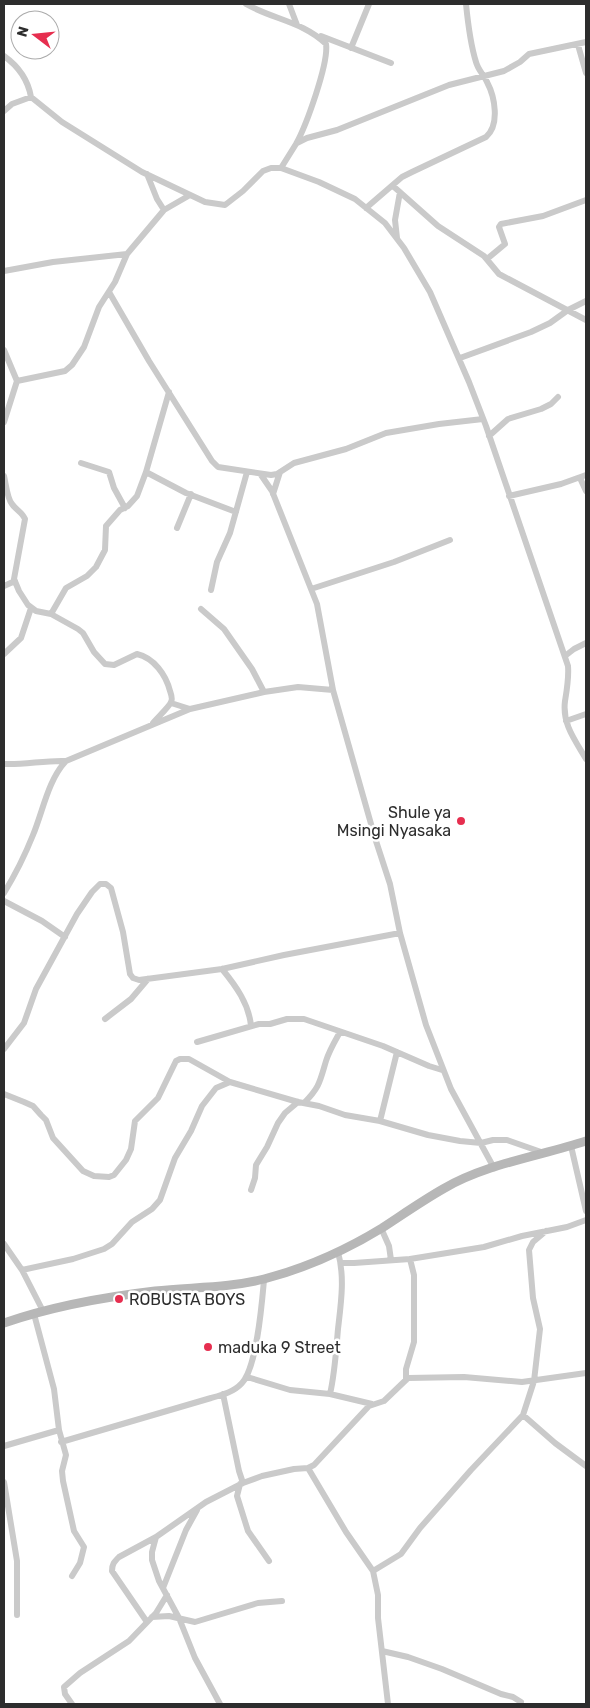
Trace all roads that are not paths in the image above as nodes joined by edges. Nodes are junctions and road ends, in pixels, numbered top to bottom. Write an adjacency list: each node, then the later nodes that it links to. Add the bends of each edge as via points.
1 (246, 4): 5 (street)
2 (289, 4): 5 (street)
3 (369, 4): 9 (street)
4 (466, 4): 13 (street, via 473,53)
5 (297, 25): 6 (street)
6 (317, 35): 9 (street); 16 (street, via 326,44 326,60)
7 (586, 42): 8 (street)
8 (578, 45): 12 (street); 13 (street, via 529,54 504,71)
9 (351, 48): 11 (street)
10 (4, 56): 14 (street, via 16,66 29,87)
11 (391, 63)
12 (586, 73)
13 (483, 77): 16 (street, via 449,85); 19 (street, via 490,90 495,114 489,135 402,177)
14 (31, 97): 15 (street, via 12,104); 18 (street, via 62,122)
15 (4, 111)
16 (297, 143): 17 (street)
17 (281, 168): 21 (street, via 263,171 225,205 205,202); 23 (street, via 348,196)
18 (147, 174): 21 (street); 24 (street)
19 (393, 186): 20 (street); 23 (street)
20 (400, 192): 25 (street, via 395,220); 27 (street, via 430,220)
21 (190, 195): 24 (street)
22 (586, 200): 27 (street, via 543,216 501,224 499,227 505,244)
23 (366, 208): 25 (street, via 385,223)
24 (164, 210): 26 (street)
25 (397, 239): 34 (street, via 430,292)
26 (127, 254): 28 (street); 29 (street)
27 (487, 258): 31 (street, via 493,268 508,280)
28 (4, 271)
29 (109, 292): 35 (street, via 99,307 84,347 72,365 65,370); 36 (street)
30 (586, 301): 31 (street)
31 (568, 310): 32 (street); 34 (street, via 531,332)
32 (586, 320)
33 (4, 350): 35 (street)
34 (460, 358): 38 (street)
35 (17, 381): 39 (street)
36 (169, 392): 42 (street); 43 (street, via 212,462 218,467)
37 (558, 397): 40 (street, via 541,410 508,419)
38 (484, 419): 40 (street); 44 (street, via 386,433 346,449 294,463)
39 (4, 422)
40 (490, 436): 51 (street)
41 (80, 463): 52 (street, via 109,472)
42 (146, 472): 49 (street); 52 (street, via 137,496)
43 (248, 472): 45 (street); 53 (street)
44 (280, 472): 45 (street); 50 (street)
45 (261, 474): 50 (street)
46 (4, 476): 56 (street, via 10,501 25,519)
47 (583, 477): 48 (street); 51 (street)
48 (586, 491)
49 (191, 494): 53 (street); 54 (street)
50 (273, 494): 58 (street)
51 (509, 496): 65 (street)
52 (125, 508): 62 (street, via 106,526 105,550 96,567 66,588)
53 (236, 512): 59 (street, via 217,562)
54 (177, 528)
55 (450, 540): 58 (street)
56 (15, 581): 57 (street); 60 (street)
57 (4, 586)
58 (311, 589): 66 (street, via 318,604)
59 (211, 590)
60 (31, 608): 62 (street); 64 (street, via 22,638)
61 (201, 609): 67 (street, via 224,629 252,668)
62 (51, 614): 68 (street, via 83,633 105,664 114,665 137,654 145,657 168,680)
63 (586, 643): 65 (street)
64 (4, 654)
65 (565, 656): 71 (street, via 569,674)
66 (333, 690): 67 (street, via 298,688); 78 (street, via 390,884)
67 (264, 692): 69 (street)
68 (171, 703): 69 (street); 72 (street)
69 (190, 708): 72 (street)
70 (586, 714): 71 (street)
71 (566, 721): 73 (street, via 570,734)
72 (152, 724): 74 (street)
73 (586, 759)
74 (66, 761): 75 (street); 76 (street)
75 (4, 764)
76 (4, 894)
77 (4, 901): 79 (street)
78 (400, 933): 80 (street); 88 (street)
79 (65, 937): 81 (street, via 92,892 100,884 106,884 111,888 130,974 139,980); 86 (street, via 36,989 24,1023)
80 (222, 970): 81 (street); 83 (street, via 245,1002)
81 (148, 979): 82 (street, via 131,999)
82 (105, 1019)
83 (251, 1026): 84 (street, via 296,1018); 85 (street)
84 (340, 1032): 87 (street); 91 (street, via 318,1086)
85 (197, 1042)
86 (4, 1048)
87 (398, 1052): 88 (street); 92 (street)
88 (442, 1070): 94 (street)
89 (230, 1082): 90 (street, via 188,1059 176,1061 158,1098 135,1121 126,1160 109,1177 83,1171 52,1138 46,1120 33,1106); 91 (street); 108 (street, via 216,1088 202,1106 175,1158 160,1200 152,1209 132,1222 104,1249)
90 (4, 1094)
91 (301, 1102): 92 (street, via 354,1118); 98 (street, via 278,1122 256,1164)
92 (380, 1121): 94 (street, via 428,1135)
93 (586, 1141): 95 (main road)
94 (481, 1143): 96 (street, via 507,1140); 97 (street)
95 (571, 1146): 96 (main road); 99 (street)
96 (546, 1153): 97 (main road)
97 (494, 1168): 101 (main road, via 442,1189)
98 (251, 1190)
99 (586, 1211)
100 (586, 1220): 102 (street)
101 (382, 1228): 104 (main road); 106 (street)
102 (546, 1232): 105 (street, via 484,1247); 115 (street, via 533,1242 529,1250 533,1298 539,1322)
103 (4, 1244): 108 (street)
104 (338, 1252): 107 (street); 109 (main road)
105 (410, 1259): 106 (street); 114 (street, via 414,1276 414,1342)
106 (391, 1260): 107 (street)
107 (341, 1263): 117 (street, via 340,1309)
108 (22, 1270): 110 (street)
109 (264, 1280): 110 (main road, via 115,1296); 113 (street, via 258,1336)
110 (38, 1313): 111 (main road); 120 (street)
111 (4, 1323)
112 (586, 1373): 115 (street)
113 (247, 1377): 116 (street, via 236,1388); 117 (street, via 290,1390)
114 (406, 1380): 115 (street, via 464,1377 507,1382); 118 (street, via 384,1401)
115 (534, 1381): 119 (street)
116 (223, 1394): 121 (street); 126 (street)
117 (330, 1394): 118 (street)
118 (372, 1404): 124 (street)
119 (523, 1416): 123 (street); 130 (street, via 471,1470 401,1554)
120 (59, 1430): 121 (street); 122 (street)
121 (62, 1442): 131 (street, via 66,1455 63,1481 74,1531 84,1547)
122 (4, 1446)
123 (586, 1466)
124 (308, 1468): 126 (street, via 278,1472); 130 (street)
125 (4, 1482): 135 (street, via 17,1562)
126 (242, 1483): 127 (street); 129 (street, via 237,1496 248,1531)
127 (199, 1507): 128 (street); 132 (street, via 186,1530)
128 (156, 1537): 132 (street, via 152,1560); 138 (street, via 119,1557 112,1566 112,1571)
129 (269, 1561)
130 (373, 1571): 139 (street)
131 (72, 1576)
132 (163, 1588): 133 (street)
133 (167, 1595): 136 (street); 137 (street)
134 (282, 1602): 137 (street, via 258,1603 199,1621)
135 (17, 1615)
136 (152, 1617): 137 (street); 138 (street)
137 (179, 1618): 142 (street, via 194,1658)
138 (147, 1622): 141 (street, via 129,1641 64,1687)
139 (382, 1652): 140 (street, via 442,1669); 143 (street)
140 (521, 1702)
141 (72, 1704)
142 (220, 1704)
143 (388, 1704)

